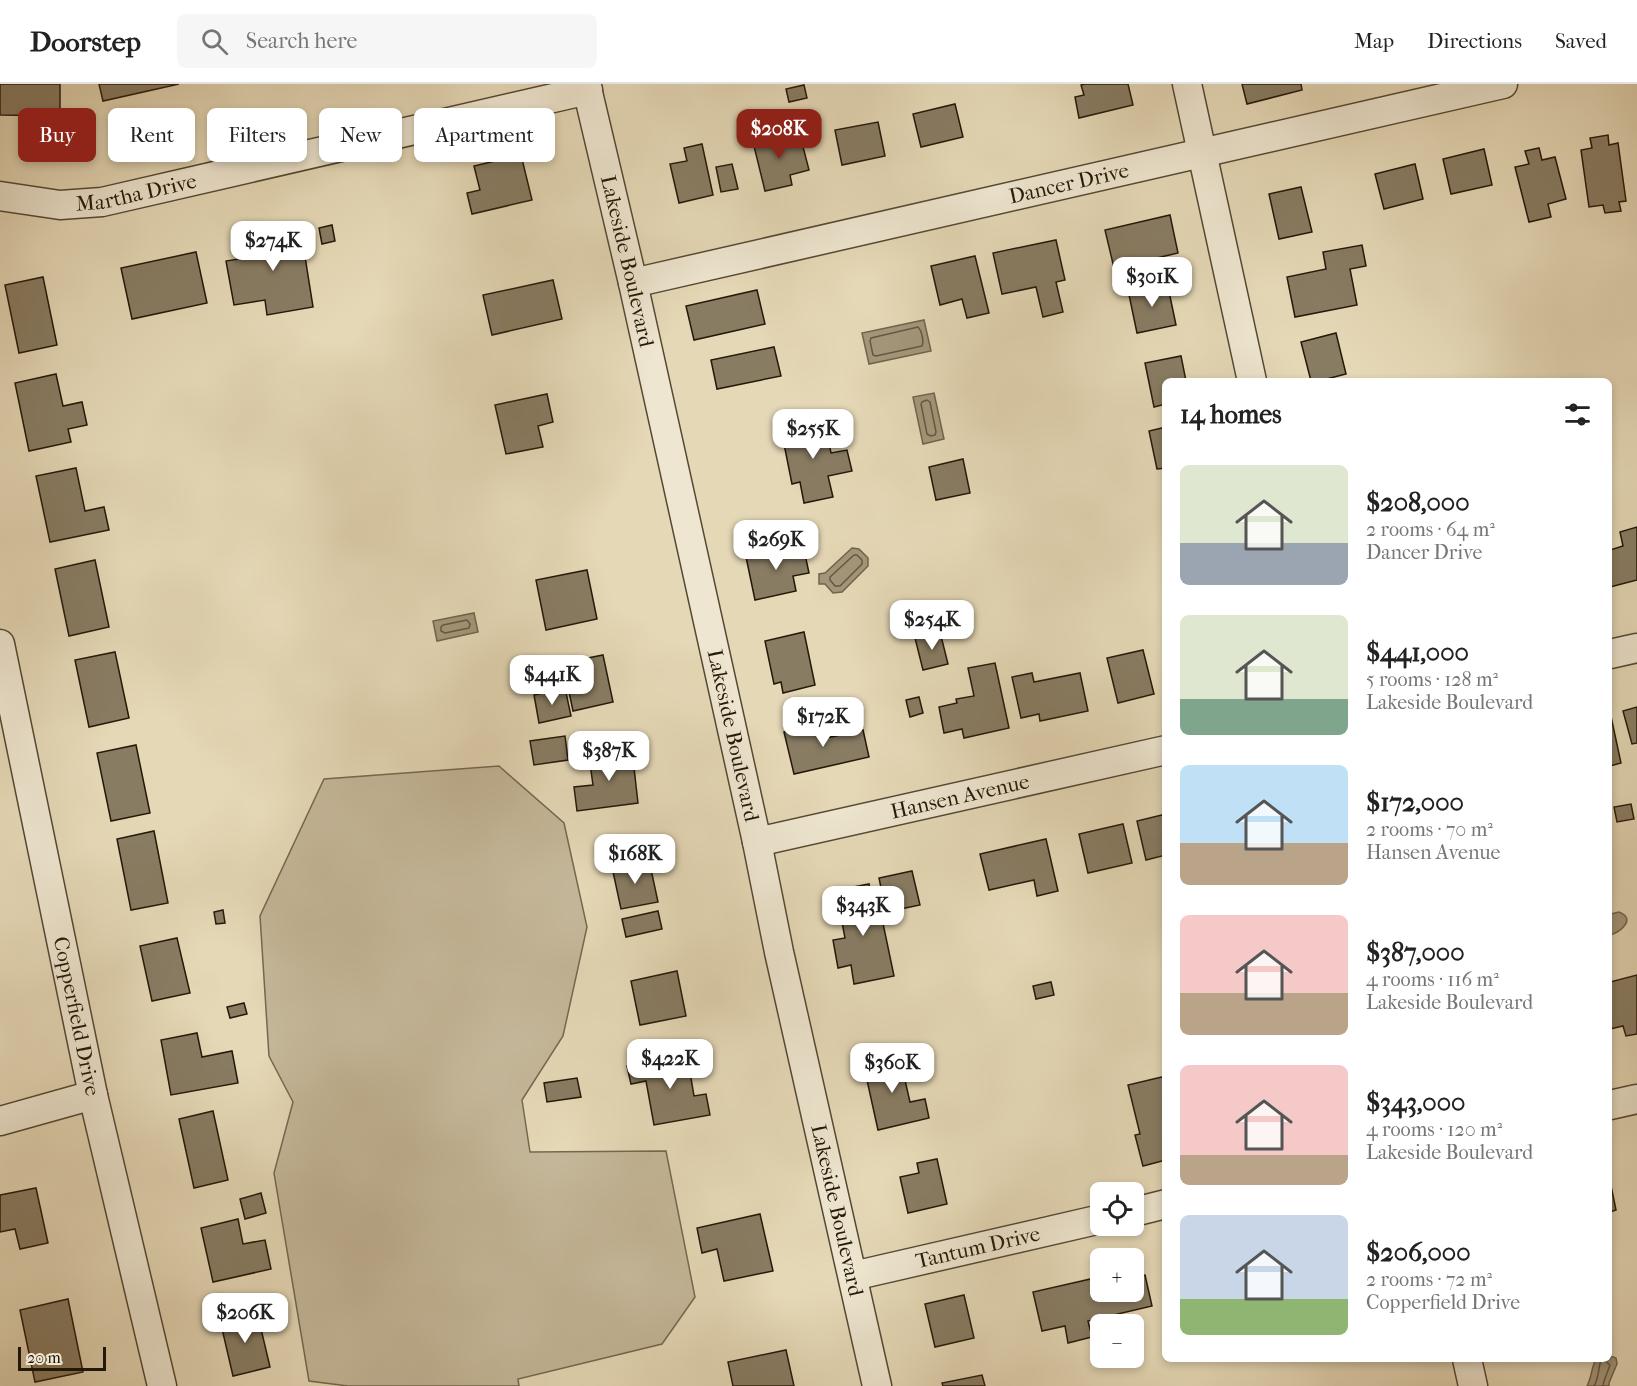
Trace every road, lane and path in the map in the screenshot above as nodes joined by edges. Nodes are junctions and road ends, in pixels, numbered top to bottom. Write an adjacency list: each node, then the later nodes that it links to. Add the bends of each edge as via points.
1 (1187, 84): 4 (street)
2 (1503, 84): 4 (street, Dancer Drive)
3 (587, 87): 5 (street, Martha Drive, via 102,202 60,204); 6 (street, Lakeside Boulevard)
4 (1201, 152): 6 (street, Dancer Drive); 7 (street)
5 (0, 196)
6 (633, 283): 12 (street, Lakeside Boulevard)
7 (1251, 378)
8 (0, 644): 13 (street, Copperfield Drive)
9 (1637, 648): 10 (street)
10 (1612, 654)
11 (1162, 751): 12 (street, Hansen Avenue)
12 (757, 842): 20 (street, Lakeside Boulevard)
13 (93, 1095): 16 (street); 22 (street, Copperfield Drive)
14 (1637, 1099): 15 (street)
15 (1612, 1105)
16 (0, 1121)
17 (1162, 1205): 18 (street)
18 (1144, 1210)
19 (1090, 1222): 20 (street, Tantum Drive)
20 (852, 1276): 23 (street, Lakeside Boulevard)
21 (1468, 1362): 24 (street)
22 (162, 1386)
23 (877, 1386)
24 (1473, 1386)

